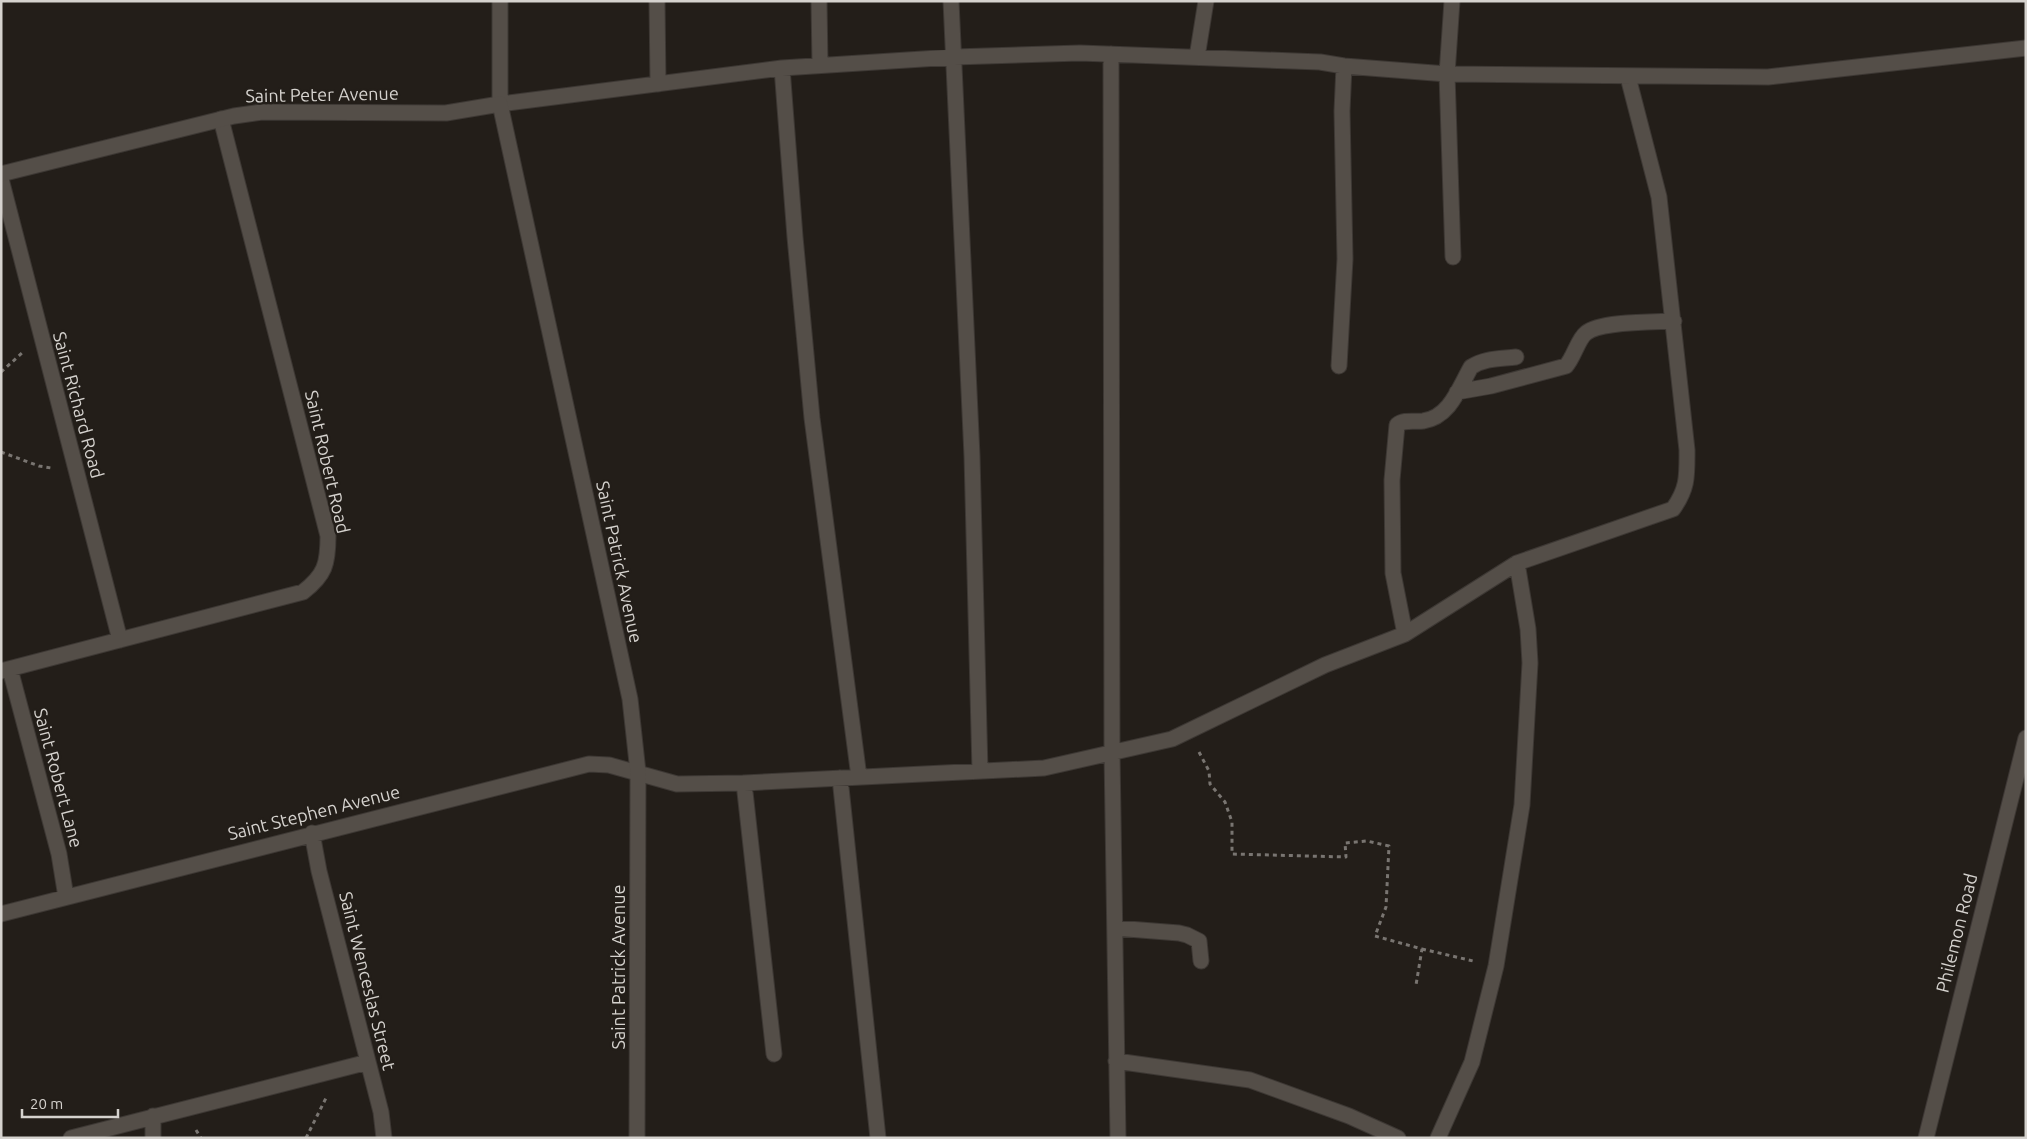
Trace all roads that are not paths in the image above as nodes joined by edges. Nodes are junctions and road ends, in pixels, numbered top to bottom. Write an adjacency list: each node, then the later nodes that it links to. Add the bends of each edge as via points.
1 (500, 1): 17 (street, Saint Patrick Avenue)
2 (657, 1): 16 (street)
3 (819, 1): 11 (street)
4 (951, 1): 9 (street)
5 (1206, 1): 10 (street)
6 (1452, 1): 14 (street)
7 (2026, 48): 15 (street, Saint Peter Avenue, via 1768,77)
8 (1111, 54): 9 (street, Saint Peter Avenue); 10 (street, Saint Peter Avenue); 31 (street)
9 (954, 57): 11 (street, Saint Peter Avenue); 32 (street, via 972,456)
10 (1196, 57): 12 (street, Saint Peter Avenue, via 1320,62)
11 (820, 66): 13 (street, Saint Peter Avenue)
12 (1344, 66): 14 (street, Saint Peter Avenue); 24 (street, via 1345,259)
13 (782, 68): 16 (street, Saint Peter Avenue); 34 (street, via 812,418)
14 (1447, 74): 15 (street, Saint Peter Avenue); 21 (street)
15 (1628, 77): 22 (street, Saint Stephen Avenue, via 1659,197)
16 (658, 84): 17 (street, Saint Peter Avenue)
17 (500, 104): 18 (street, Saint Peter Avenue, via 446,113 262,112); 33 (street, Saint Patrick Avenue, via 630,699)
18 (221, 119): 19 (street, Saint Peter Avenue); 28 (street, Saint Robert Road, via 328,536 328,554 325,568 317,581 303,592)
19 (1, 174)
20 (1, 179): 28 (street, Saint Richard Road)
21 (1453, 257)
22 (1674, 321): 25 (street, via 1595,328 1582,337 1566,366); 26 (street, Saint Stephen Avenue, via 1687,450 1683,494 1673,509)
23 (1516, 357): 25 (street, via 1477,363 1471,367)
24 (1339, 366)
25 (1457, 392): 27 (street, via 1444,413 1432,419 1399,423 1395,432 1393,573)
26 (1517, 563): 27 (street, Saint Stephen Avenue); 53 (street, via 1530,663 1522,804 1496,966 1472,1062)
27 (1405, 634): 31 (street, Saint Stephen Avenue, via 1325,665 1172,739)
28 (120, 640): 29 (street, Saint Robert Road)
29 (6, 670): 38 (street, Saint Robert Lane, via 59,854)
30 (2026, 738): 54 (street, Philemon Road)
31 (1112, 752): 32 (street, Saint Stephen Avenue, via 1044,768); 40 (street)
32 (980, 771): 34 (street, Saint Stephen Avenue)
33 (638, 772): 36 (street, Saint Stephen Avenue, via 677,784); 37 (street, Saint Stephen Avenue, via 589,764 576,766); 49 (street, Saint Patrick Avenue)
34 (859, 777): 35 (street, Saint Stephen Avenue)
35 (840, 778): 36 (street, Saint Stephen Avenue); 50 (street)
36 (744, 783): 42 (street)
37 (312, 834): 38 (street, Saint Stephen Avenue); 44 (street, Saint Wenceslas Street)
38 (66, 897): 39 (street, Saint Stephen Avenue)
39 (1, 914)
40 (1115, 928): 41 (street, via 1187,935 1199,941); 43 (street)
41 (1201, 961)
42 (774, 1054)
43 (1116, 1061): 51 (street); 52 (street, via 1250,1080 1349,1116)
44 (368, 1062): 45 (street); 48 (street, Saint Wenceslas Street)
45 (153, 1116): 46 (street); 47 (street)
46 (71, 1138)
47 (153, 1138)
48 (384, 1138)
49 (637, 1138)
50 (878, 1138)
51 (1118, 1138)
52 (1398, 1138)
53 (1438, 1138)
54 (1926, 1138)

